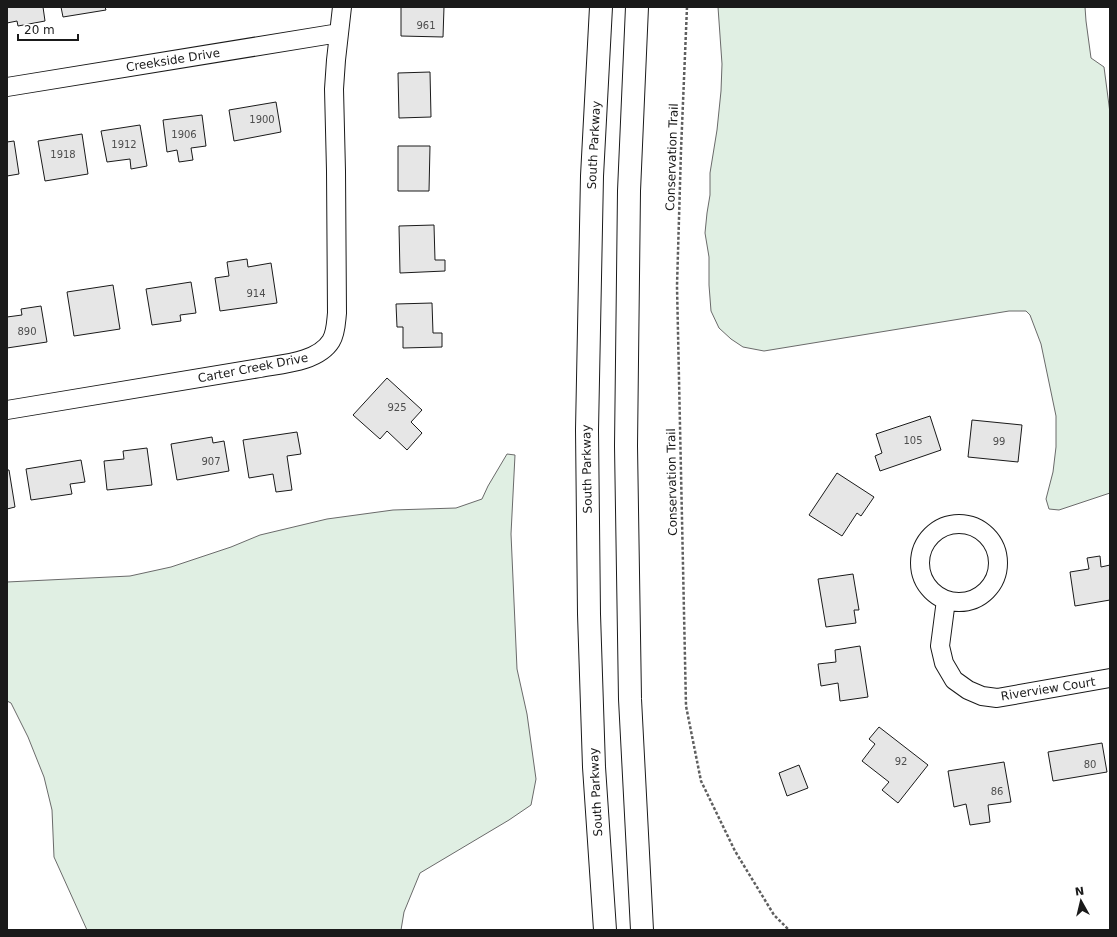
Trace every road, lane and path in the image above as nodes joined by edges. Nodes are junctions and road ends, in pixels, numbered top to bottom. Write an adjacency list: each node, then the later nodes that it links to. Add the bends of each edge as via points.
1 (342, 7): 5 (street, Carter Creek Drive)
2 (601, 7): 11 (main road, South Parkway, via 592,176 587,430 594,767)
3 (637, 7): 10 (main road, via 629,192 626,446 630,699)
4 (687, 7): 12 (path, Conservation Trail, via 677,286 686,706 701,781 735,851 774,914)
5 (339, 33): 6 (street, Creekside Drive); 7 (street, Carter Creek Drive, via 334,89 338,299 334,334 327,345 313,356 296,362)
6 (7, 87)
7 (7, 410)
8 (946, 600): 8 (street, via 966,602 979,597 996,577 998,564 995,547 987,536 968,525 958,524 937,531 928,540 922,552 920,565 923,578 930,590); 9 (street, Riverview Court, via 940,646 944,663 954,680 968,690 982,696 997,698)
9 (1110, 678)
10 (642, 928)
11 (605, 930)
12 (788, 930)

